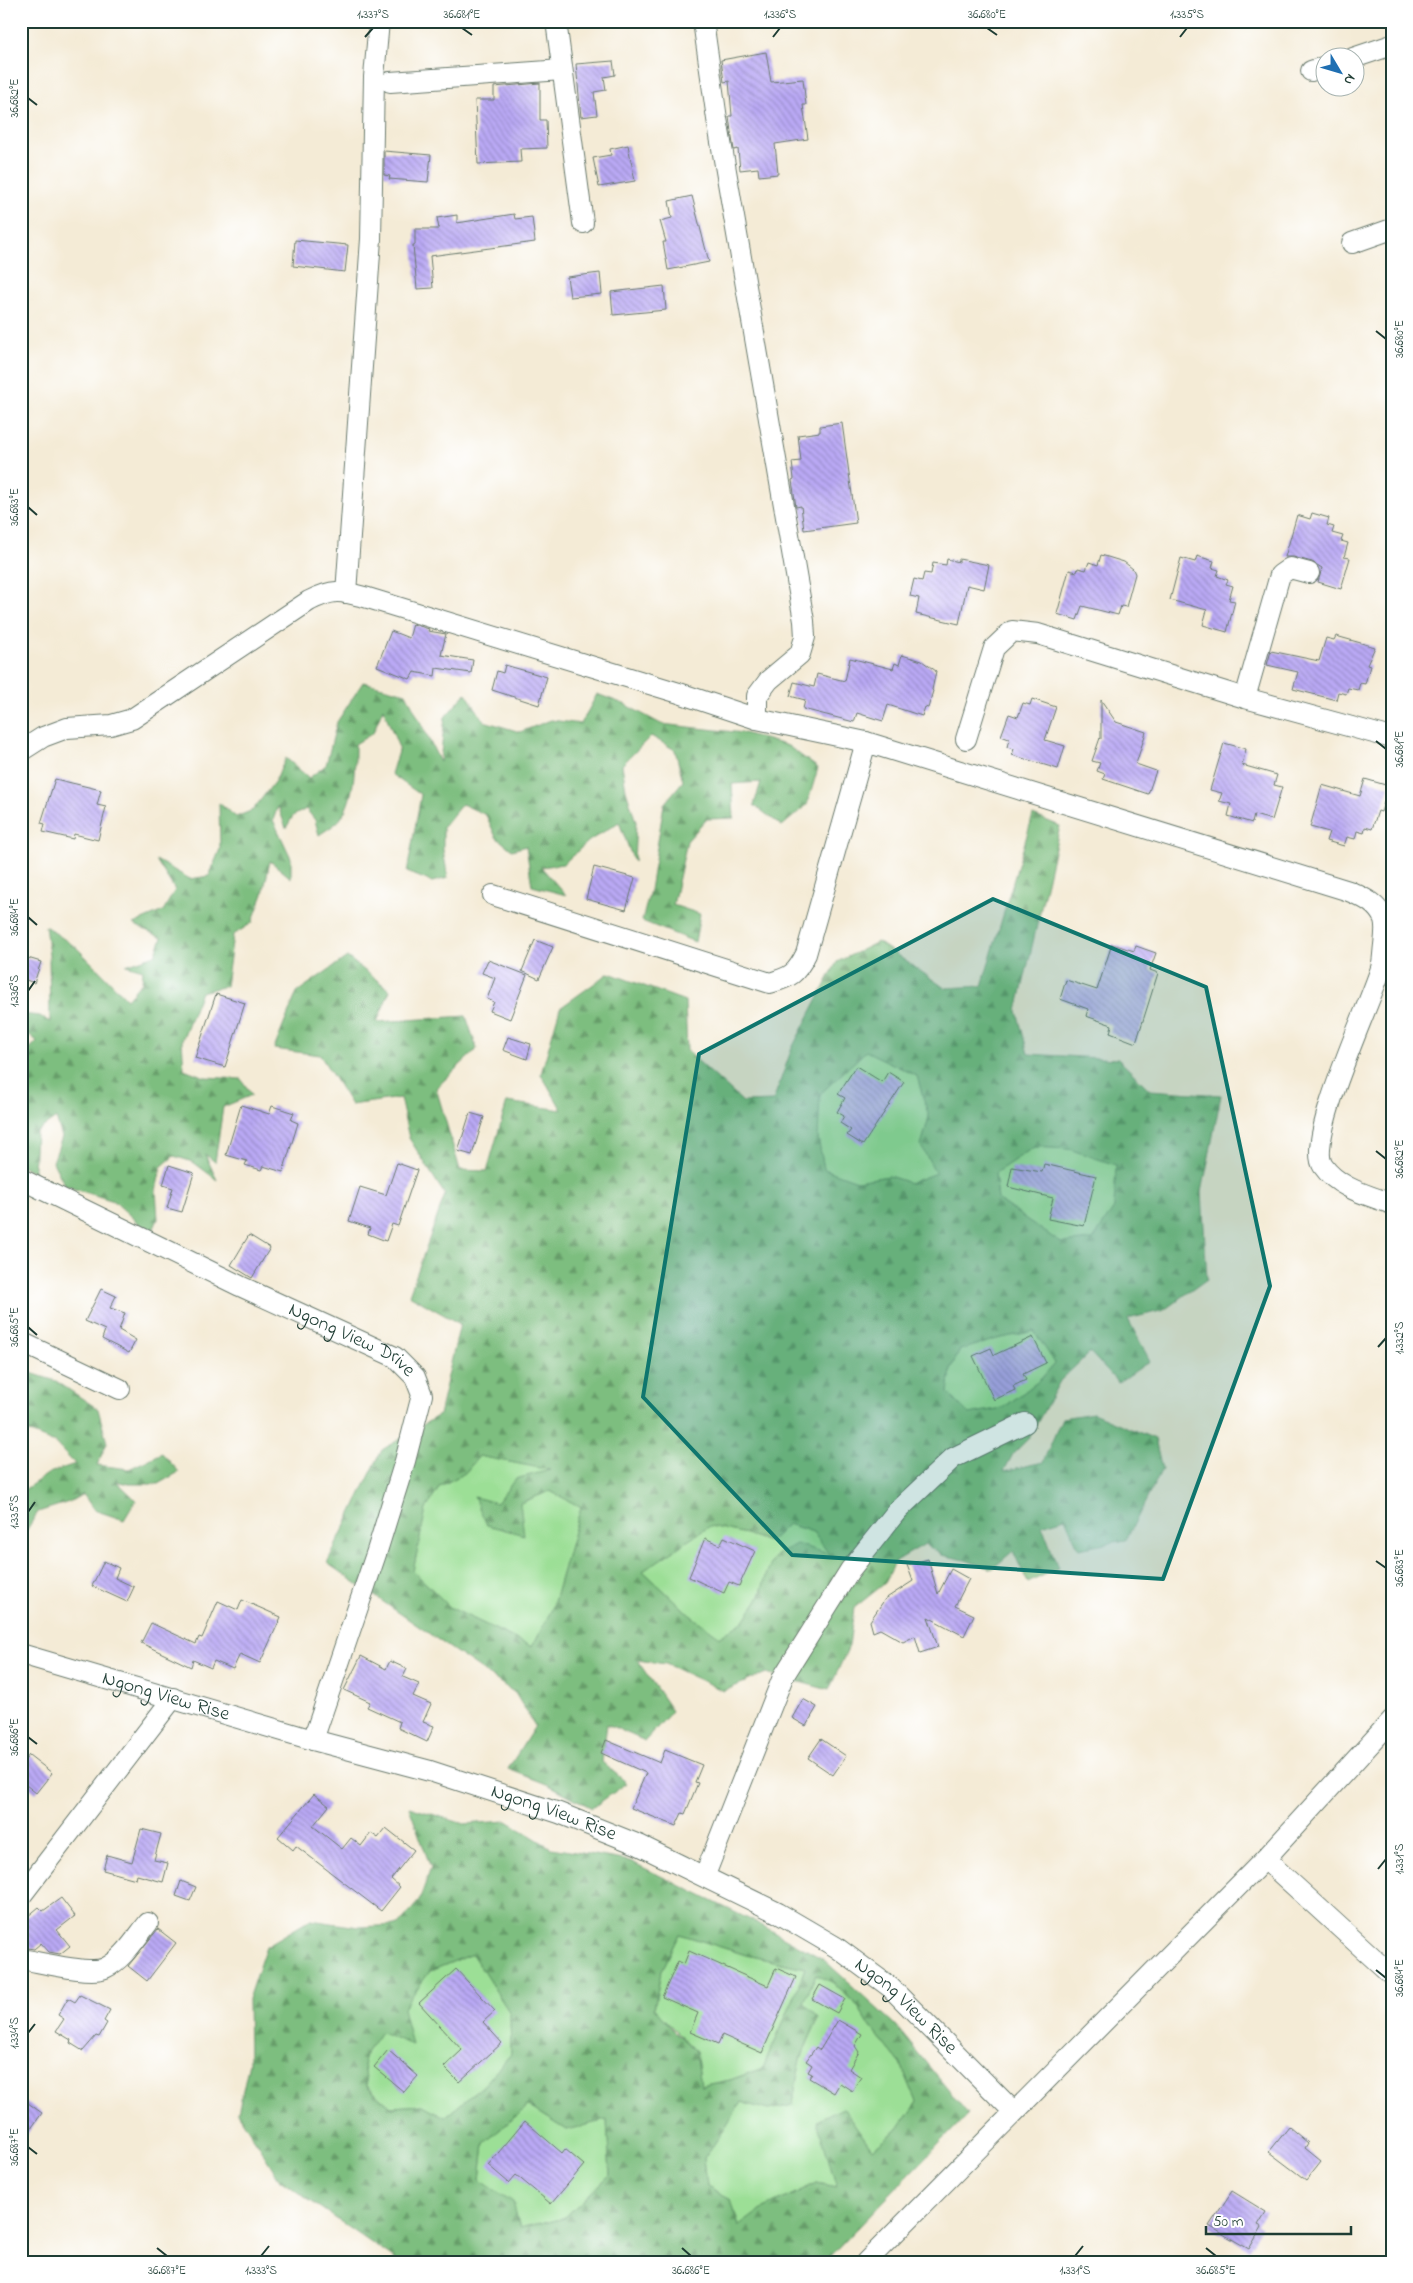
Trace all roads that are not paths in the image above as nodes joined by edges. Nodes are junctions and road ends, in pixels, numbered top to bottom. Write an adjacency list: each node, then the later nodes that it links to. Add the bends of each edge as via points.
1 (379, 21): 12 (street, via 374,77 370,239)
2 (556, 21): 6 (street)
3 (703, 21): 14 (street, via 804,621 805,637 800,654 769,680 757,696)
4 (1392, 45): 5 (street)
5 (1366, 54)
6 (562, 70): 7 (street); 8 (street)
7 (390, 82)
8 (583, 223)
9 (1392, 229): 10 (street)
10 (1352, 242)
11 (1309, 573): 13 (street, via 1290,568 1280,575)
12 (346, 593): 14 (street); 18 (street, via 327,592 310,601 132,719 111,725 67,728)
13 (1245, 698): 15 (street); 16 (street, via 1038,634 1012,631 994,648)
14 (757, 719): 17 (street)
15 (1392, 738)
16 (966, 739)
17 (866, 742): 19 (street, via 806,954 799,968 788,978 770,983); 21 (street, via 1350,891 1375,904 1384,920 1381,966 1335,1086 1322,1125 1319,1148 1322,1165 1338,1180 1360,1194)
18 (21, 751)
19 (493, 895)
20 (21, 1179): 28 (street, Ngong View Drive, via 240,1286 396,1357 415,1377 422,1395 405,1461)
21 (1392, 1204)
22 (21, 1342): 23 (street)
23 (120, 1389)
24 (1025, 1423): 30 (street, via 953,1458 897,1511 850,1570 783,1677)
25 (21, 1654): 26 (street, Ngong View Rise)
26 (173, 1698): 28 (street, Ngong View Rise); 31 (street)
27 (1392, 1720): 29 (street)
28 (313, 1740): 30 (street, Ngong View Rise, via 560,1813)
29 (1265, 1859): 34 (street); 35 (street)
30 (705, 1875): 35 (street, Ngong View Rise, via 836,1947 890,1987)
31 (21, 1896)
32 (148, 1923): 33 (street, via 118,1959 106,1968 94,1971)
33 (21, 1959)
34 (1392, 1975)
35 (1014, 2112): 36 (street)
36 (866, 2262)

